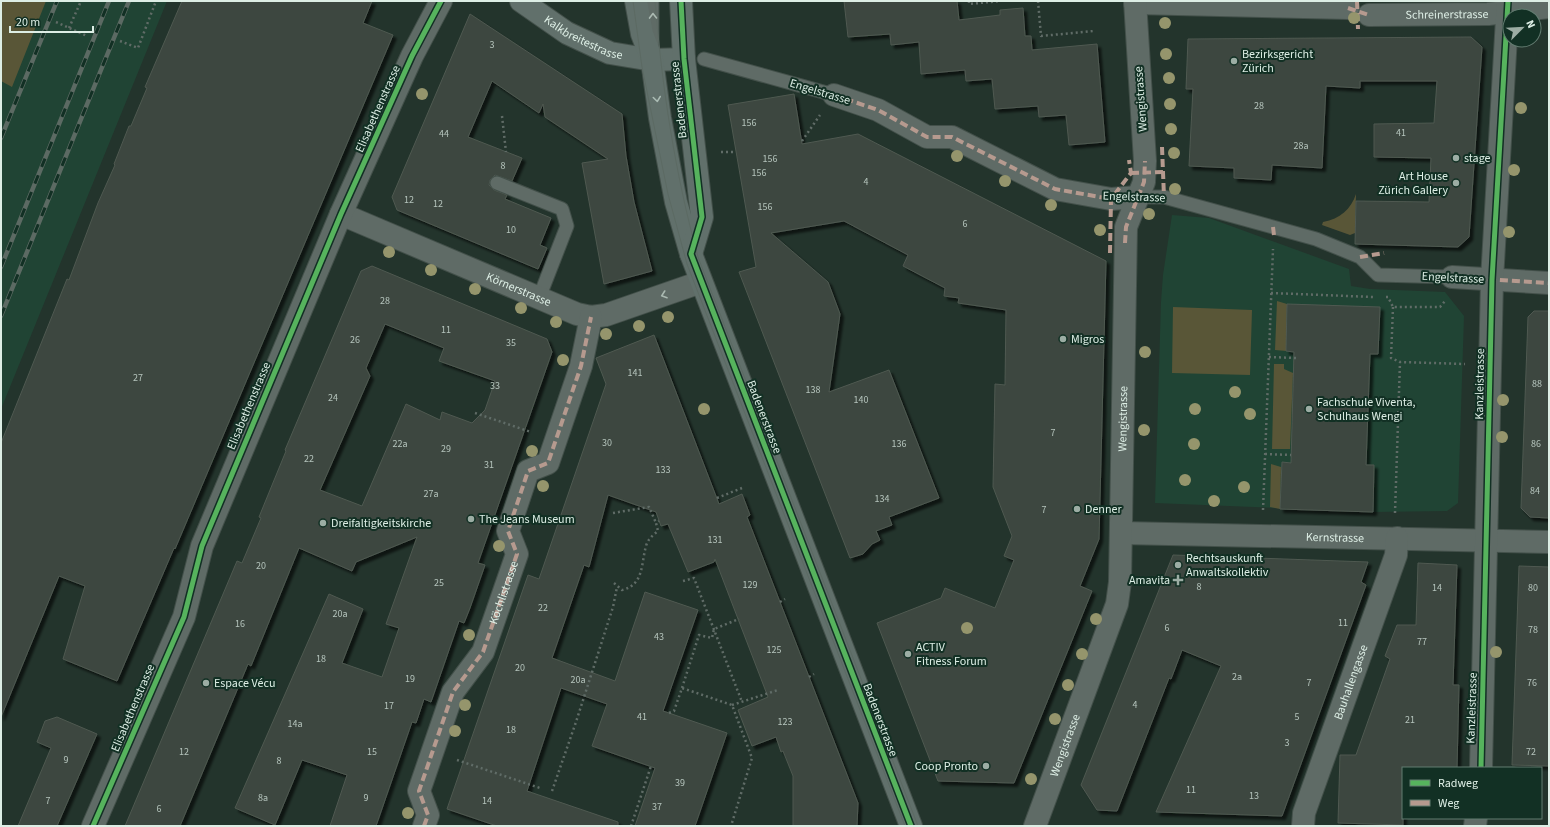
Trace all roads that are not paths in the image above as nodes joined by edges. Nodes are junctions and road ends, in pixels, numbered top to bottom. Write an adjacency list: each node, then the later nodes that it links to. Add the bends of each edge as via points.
1 (441, 1): 16 (street, Elisabethenstrasse, via 412,56)
2 (521, 1): 12 (street, Kalkbreitestrasse, via 567,33 610,53)
3 (636, 1): 12 (street, Badenerstrasse, via 642,34)
4 (652, 1): 12 (lane, Badenerstrasse, one-way to 4)
5 (680, 1): 11 (street, Badenerstrasse)
6 (1135, 2): 9 (street); 15 (street, Wengistrasse, via 1145,161 1144,182)
7 (1508, 6): 8 (street, Schreinerstrasse); 10 (street, Schreinerstrasse, via 1488,14); 18 (street, Kanzleistrasse)
8 (1549, 7)
9 (1348, 8)
10 (1369, 15)
11 (694, 59): 12 (street, Badenerstrasse); 13 (lane, Engelstrasse); 17 (street, Badenerstrasse, via 702,217)
12 (652, 60): 17 (street, Badenerstrasse, one-way to 17, via 676,202)
13 (834, 95): 15 (street, Engelstrasse, via 878,110 927,137 952,137 1055,189 1111,198)
14 (496, 183): 22 (lane, via 562,209 567,226)
15 (1138, 197): 21 (lane, Engelstrasse, via 1164,197 1316,239 1360,257 1378,275); 25 (street, Wengistrasse, via 1126,227 1125,243)
16 (341, 214): 22 (street, Körnerstrasse); 29 (street, Elisabethenstrasse, via 202,546 184,617)
17 (691, 254): 19 (street, Badenerstrasse)
18 (1492, 280): 20 (street, Engelstrasse); 21 (street, Engelstrasse); 26 (street, Kanzleistrasse)
19 (701, 282): 23 (street, Körnerstrasse, one-way to 23, via 606,315); 31 (street, Badenerstrasse)
20 (1549, 283)
21 (1450, 287)
22 (539, 298): 23 (street, Körnerstrasse, via 577,314)
23 (592, 317): 30 (street, Köchlistrasse, via 581,366 548,463 528,471 508,531 517,554 483,652 453,692 419,792 428,815)
24 (1396, 528): 25 (street, Kernstrasse); 26 (street, Kernstrasse); 33 (street, Bauhallengasse, via 1396,555 1304,813)
25 (1122, 533): 32 (street, Wengistrasse, via 1117,604)
26 (1487, 540): 27 (street, Kernstrasse); 28 (street, Kanzleistrasse)
27 (1549, 542)
28 (1481, 767)
29 (93, 826)
30 (424, 826)
31 (911, 826)
32 (1035, 826)
33 (1303, 826)

